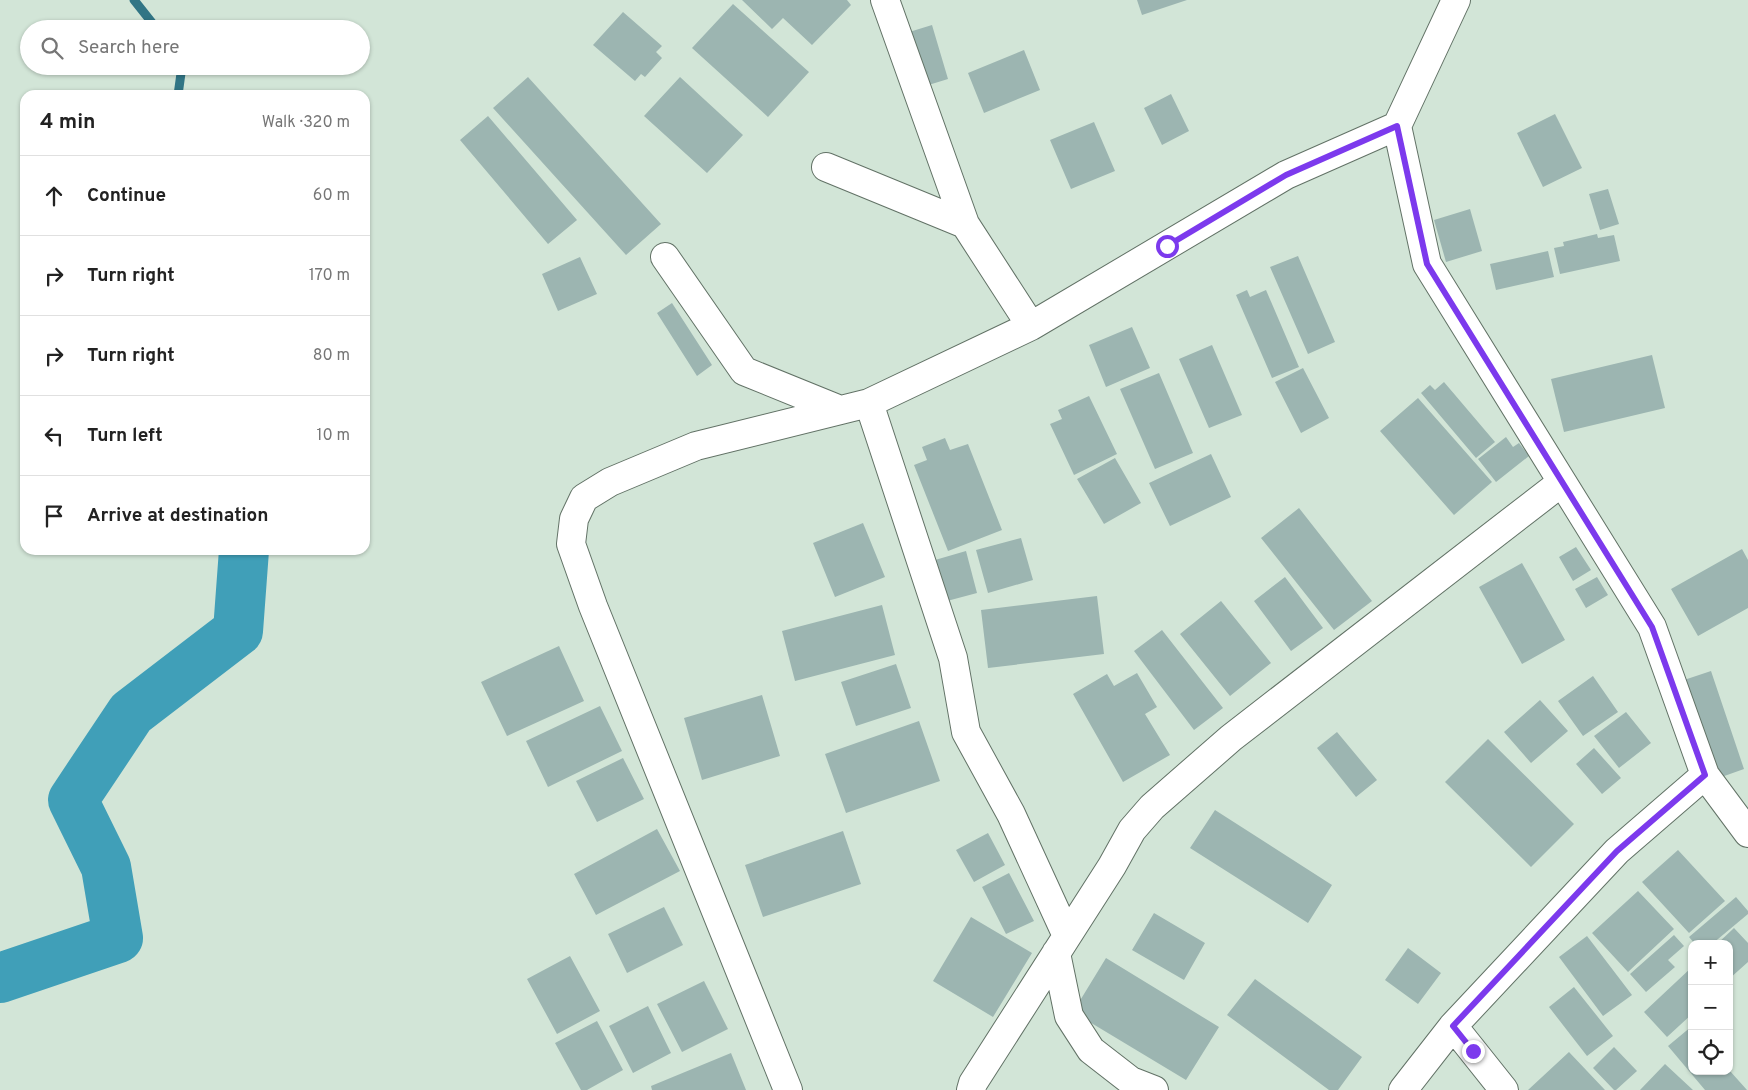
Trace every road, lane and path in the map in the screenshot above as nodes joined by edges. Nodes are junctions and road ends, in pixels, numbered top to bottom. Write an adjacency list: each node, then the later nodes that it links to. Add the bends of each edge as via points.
1 (885, 0): 5 (street)
2 (1456, 0): 3 (street)
3 (1397, 126): 7 (street, via 1286,175); 10 (street, via 1427,264)
4 (826, 167): 5 (street)
5 (965, 224): 7 (street)
6 (665, 258): 9 (street, via 744,371)
7 (1031, 326): 8 (street)
8 (870, 402): 9 (street); 13 (street, via 953,658 966,732 1011,814)
9 (840, 410): 15 (street, via 696,446 610,482 584,498 574,519 571,544 592,606)
10 (1562, 482): 11 (street, via 1652,627); 13 (street, via 1230,738 1152,807 1132,830)
11 (1705, 775): 12 (street); 14 (street, via 1617,851)
12 (1748, 833)
13 (1062, 944): 16 (street); 17 (street, via 1069,1016 1091,1050 1131,1081)
14 (1453, 1026): 18 (street); 19 (street)
15 (788, 1090)
16 (971, 1090)
17 (1154, 1090)
18 (1403, 1090)
19 (1504, 1090)

